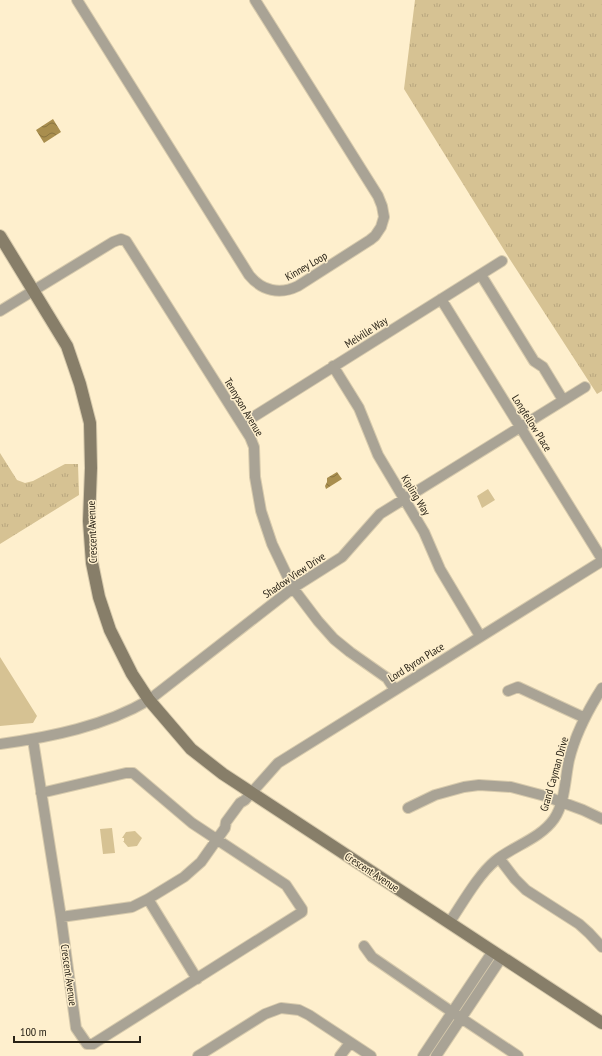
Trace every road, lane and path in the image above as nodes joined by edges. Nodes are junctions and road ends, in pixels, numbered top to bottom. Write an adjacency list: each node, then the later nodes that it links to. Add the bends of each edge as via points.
1 (77, 0): 2 (street, Kinney Loop, via 248,275 264,289 286,291 370,240 383,223 383,212 378,196)
2 (256, 0)
3 (0, 236): 6 (street, Crescent Avenue)
4 (502, 261): 5 (street, Melville Way)
5 (481, 275): 7 (street, Melville Way); 11 (street, via 534,361 543,367)
6 (34, 291): 8 (street); 12 (street, Tennyson Avenue, via 113,242 121,239 126,241); 21 (street, Crescent Avenue, via 67,346 90,423 89,521 92,563 99,597 122,654)
7 (441, 299): 9 (street, Melville Way); 13 (street, Longfellow Place)
8 (0, 311)
9 (334, 366): 12 (street, Melville Way); 14 (street, Kipling Way, via 362,413 378,456)
10 (585, 387): 11 (street, Shadow View Drive)
11 (563, 400): 13 (street, Shadow View Drive)
12 (242, 424): 16 (street, Tennyson Avenue, via 254,447 257,490 266,526 280,564)
13 (520, 427): 14 (street, Shadow View Drive); 15 (street, Longfellow Place)
14 (405, 499): 16 (street, Shadow View Drive, via 376,518 342,557); 17 (street, Kipling Way, via 424,532 442,573)
15 (602, 560): 17 (street, Lord Byron Place)
16 (293, 588): 18 (street, Tennyson Avenue, via 334,638 387,678); 21 (street, Shadow View Drive)
17 (480, 636): 18 (street, Lord Byron Place)
18 (395, 690): 26 (street, Lord Byron Place, via 278,763)
19 (508, 691): 22 (street, via 518,687)
20 (601, 691): 22 (street, Grand Cayman Drive)
21 (149, 700): 23 (street, Shadow View Drive, via 104,721); 26 (street, Crescent Avenue, via 191,749)
22 (585, 718): 27 (street, Grand Cayman Drive, via 569,759)
23 (33, 740): 24 (street, Shadow View Drive); 25 (street, Crescent Avenue)
24 (0, 744)
25 (41, 793): 30 (street, Crescent Avenue, via 131,772 183,816); 33 (street, Crescent Avenue)
26 (248, 796): 30 (street, via 226,822); 34 (street, Crescent Avenue)
27 (561, 802): 28 (street, via 511,786 479,785 440,793); 29 (street); 31 (street, Grand Cayman Drive, via 548,826 532,839)
28 (408, 808)
29 (602, 819)
30 (218, 840): 32 (street, via 189,873); 38 (street, Crescent Avenue, via 290,888 303,911)
31 (499, 858): 34 (street, Grand Cayman Drive, via 482,874); 36 (street, via 526,890 579,924)
32 (148, 900): 33 (street, via 132,907); 38 (street)
33 (61, 917): 38 (street, Crescent Avenue, via 76,1028 86,1044 93,1044)
34 (449, 922): 37 (street, Crescent Avenue)
35 (364, 946): 39 (street, via 372,956)
36 (602, 947)
37 (498, 954): 39 (street); 40 (street); 41 (street, Crescent Avenue)
38 (197, 979)
39 (452, 1012): 40 (street); 46 (street)
40 (461, 1018): 47 (street); 48 (street)
41 (602, 1023)
42 (350, 1042): 43 (street, via 305,1012 280,1008 265,1014); 44 (street); 45 (street)
43 (198, 1056)
44 (340, 1056)
45 (371, 1056)
46 (423, 1056)
47 (436, 1056)
48 (518, 1056)

